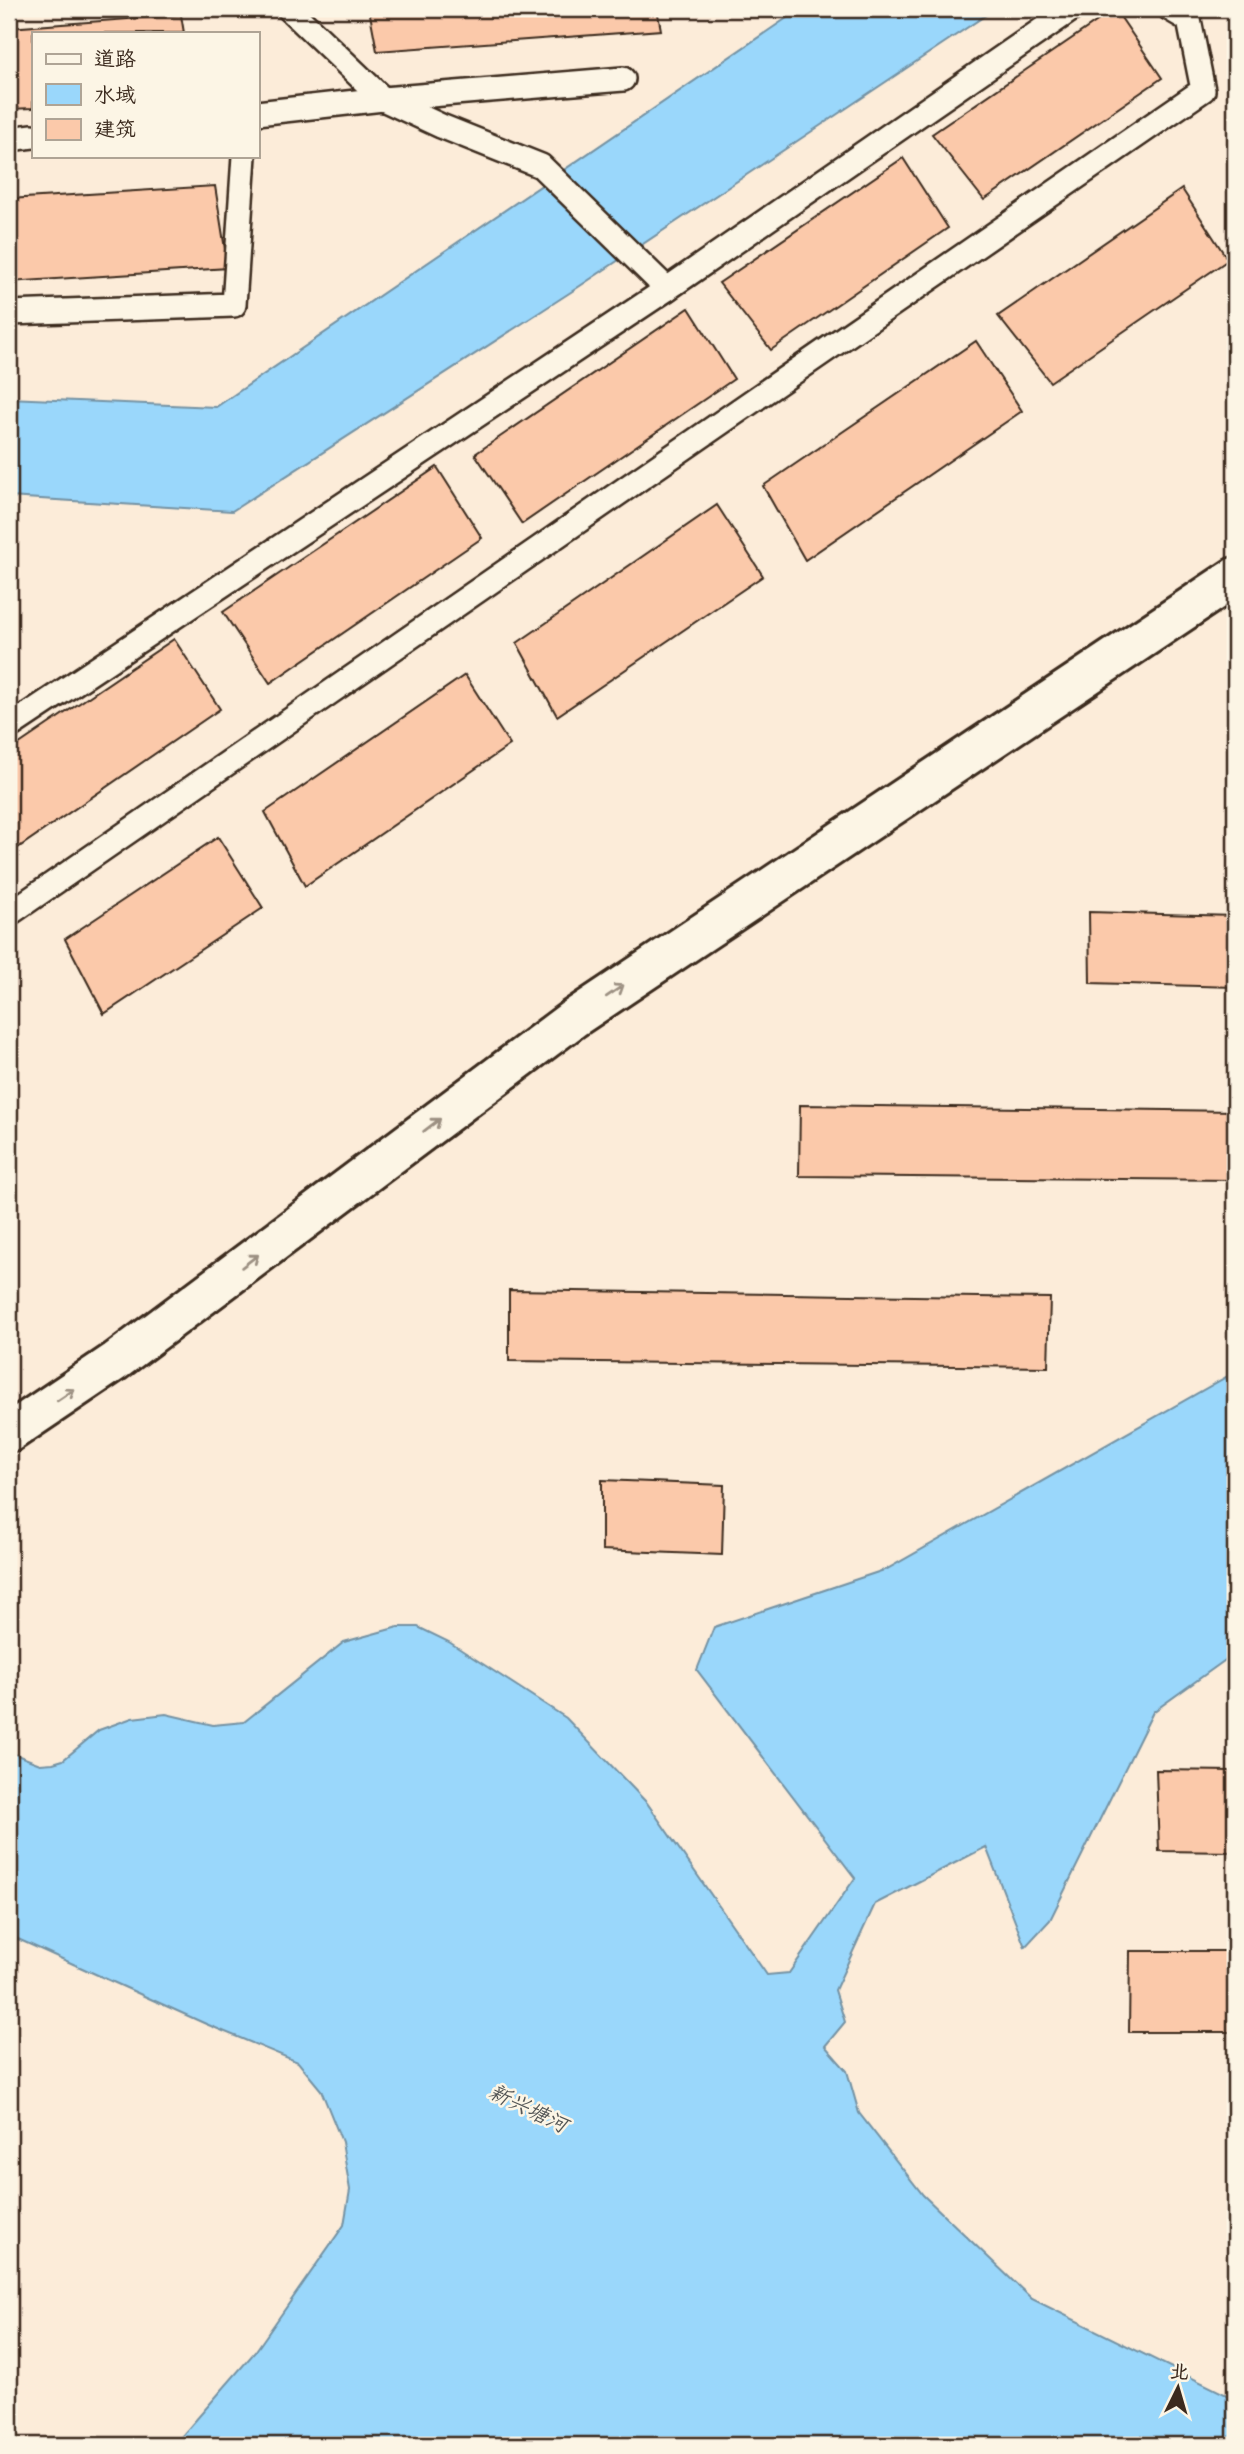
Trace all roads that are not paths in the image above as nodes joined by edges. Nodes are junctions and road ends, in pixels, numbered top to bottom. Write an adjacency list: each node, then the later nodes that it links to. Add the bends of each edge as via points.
1 (289, 9): 5 (lane)
2 (1072, 9): 10 (lane)
3 (1170, 9): 14 (lane, via 1189,20 1203,90)
4 (624, 79): 5 (lane)
5 (383, 99): 6 (lane); 10 (lane, via 541,166)
6 (259, 113)
7 (32, 136): 8 (lane)
8 (9, 139)
9 (244, 158): 11 (lane, via 234,305)
10 (667, 289): 13 (lane)
11 (9, 313)
12 (1235, 577): 15 (street, one-way to 12, via 116,1361 573,1018)
13 (9, 727)
14 (9, 914)
15 (9, 1433)

